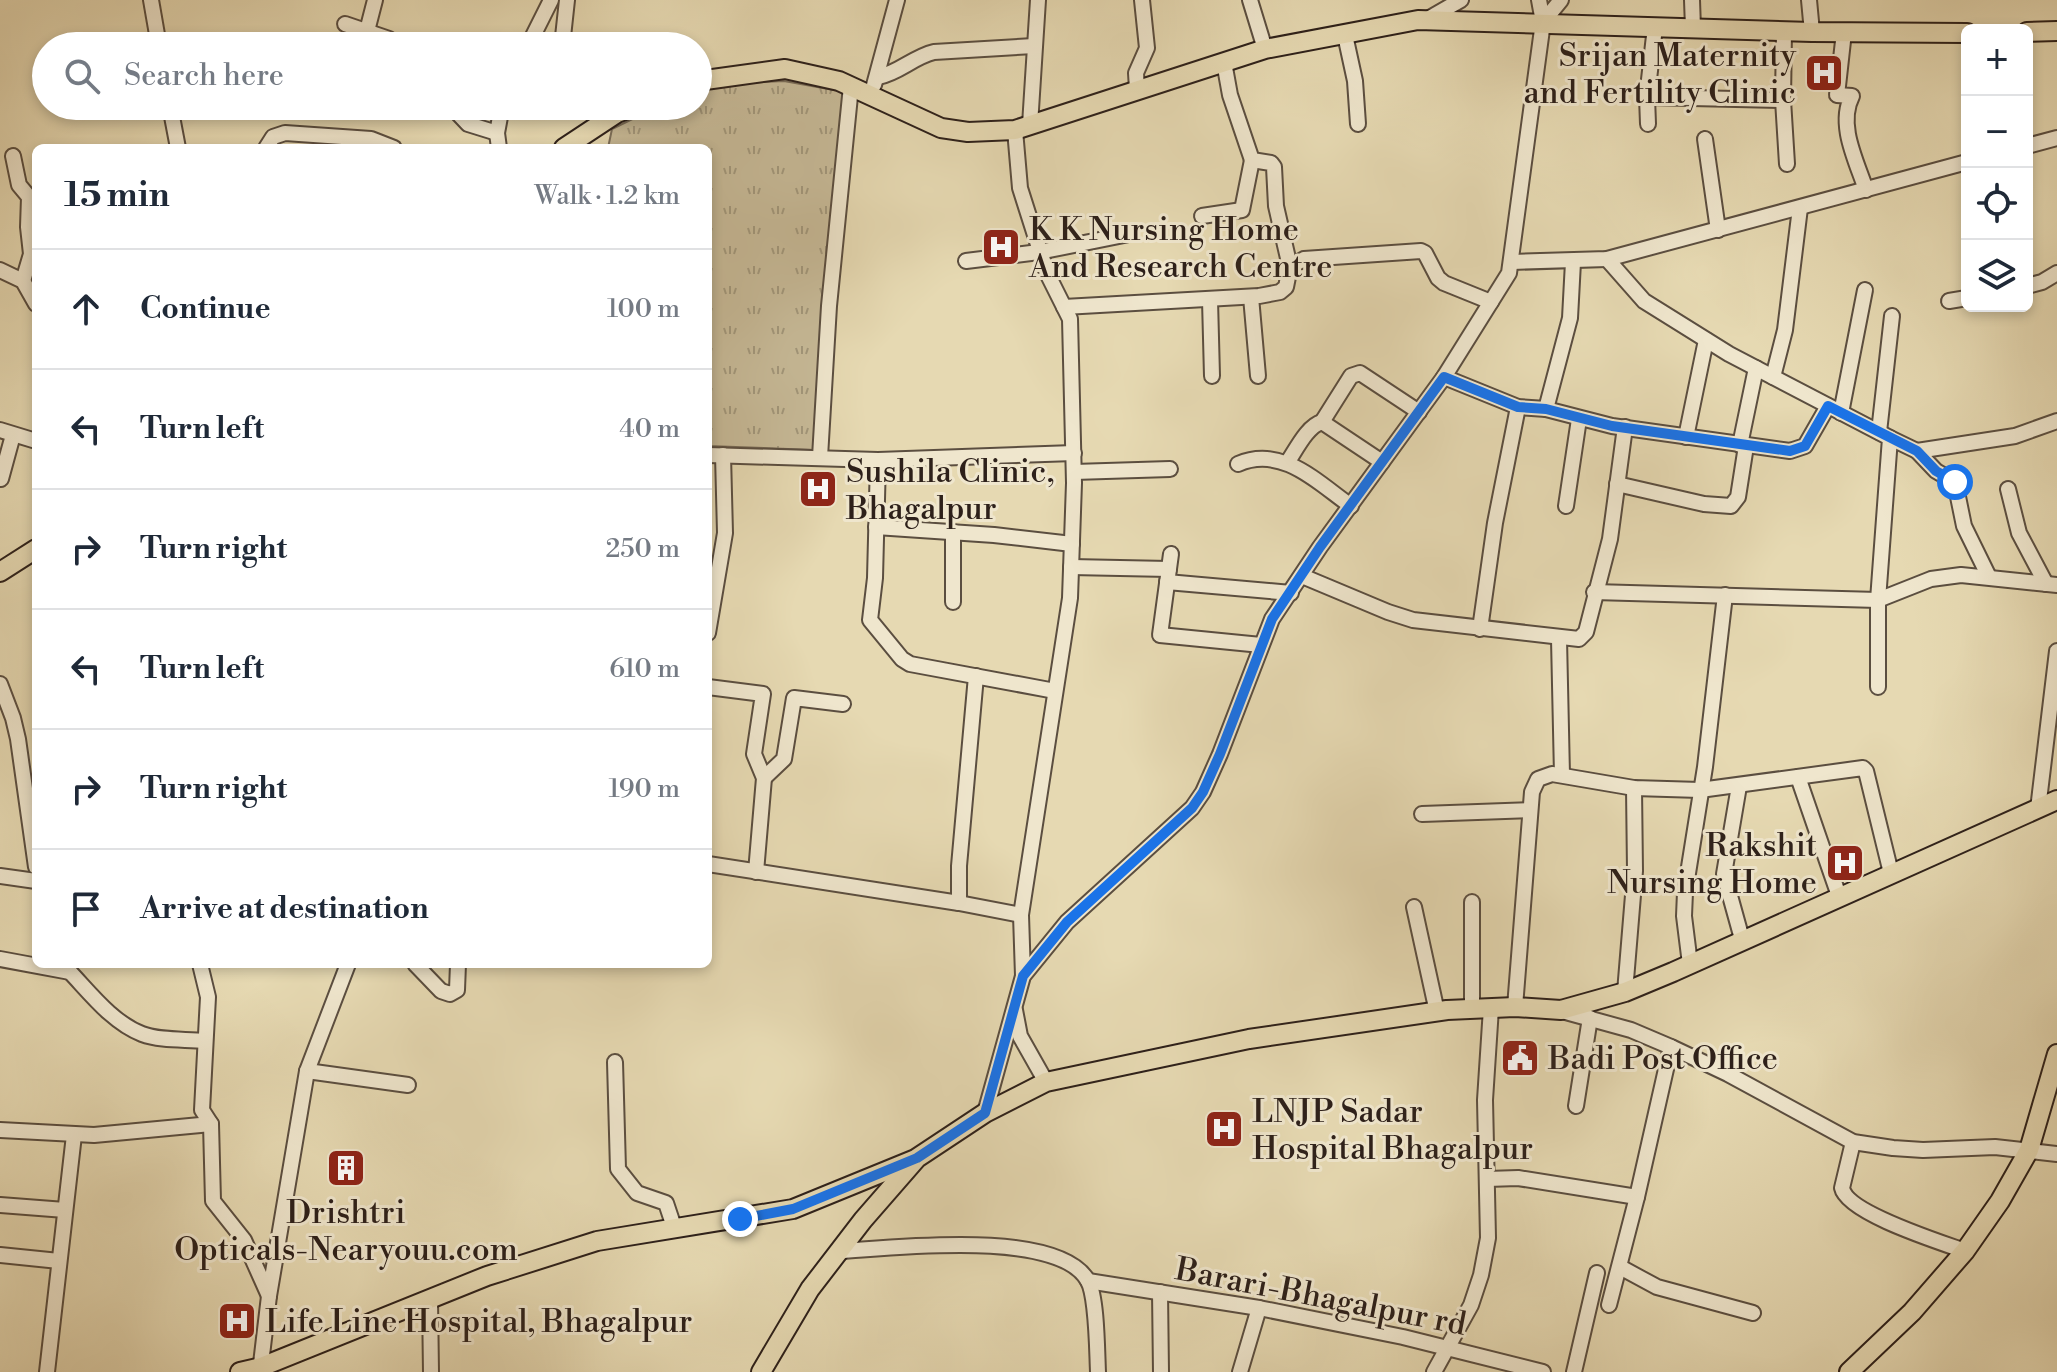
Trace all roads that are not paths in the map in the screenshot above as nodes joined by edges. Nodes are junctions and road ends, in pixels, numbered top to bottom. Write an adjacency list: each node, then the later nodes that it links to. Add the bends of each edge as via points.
1 (151, 0): 22 (street)
2 (375, 0): 19 (street)
3 (551, 0): 23 (street)
4 (567, 0): 24 (street)
5 (897, 0): 33 (street)
6 (1038, 0): 30 (street)
7 (1142, 0): 36 (street, via 1147,48 1136,73)
8 (1250, 0): 31 (street)
9 (1461, 0): 14 (street)
10 (1539, 0): 15 (street)
11 (1561, 0): 15 (street)
12 (1692, 0): 18 (street)
13 (1809, 0): 25 (street)
14 (1426, 20): 15 (main road); 29 (main road)
15 (1543, 22): 17 (main road); 69 (street)
16 (345, 24): 19 (street)
17 (1655, 27): 18 (main road); 38 (street)
18 (1693, 28): 20 (main road)
19 (367, 31)
20 (1784, 31): 25 (main road); 39 (street)
21 (2057, 31): 27 (main road)
22 (157, 32)
23 (535, 32)
24 (564, 32)
25 (1812, 32): 26 (main road)
26 (1844, 32): 28 (main road); 59 (street, via 1837,95 1852,96 1847,131)
27 (2033, 32)
28 (1961, 33)
29 (1345, 35): 31 (main road); 44 (street)
30 (1034, 46): 33 (street, via 934,52); 46 (street)
31 (1265, 49): 32 (main road)
32 (1224, 62): 36 (main road); 56 (street)
33 (878, 77): 37 (street)
34 (712, 79): 35 (main road, via 785,69)
35 (851, 86): 37 (main road); 107 (street)
36 (1137, 89): 46 (main road)
37 (870, 95): 46 (main road, via 941,128)
38 (1647, 97): 39 (street); 45 (street)
39 (1783, 100): 57 (street)
40 (173, 120): 50 (street)
41 (464, 120): 49 (street)
42 (500, 120): 49 (street)
43 (606, 120): 53 (main road)
44 (1358, 124)
45 (1648, 124)
46 (1023, 128): 66 (street, via 1020,188)
47 (2057, 138): 54 (street)
48 (1705, 139): 64 (street)
49 (498, 141)
50 (177, 144)
51 (269, 144): 52 (street, via 285,133)
52 (384, 144)
53 (570, 144)
54 (2033, 144)
55 (13, 156): 60 (street, via 19,185)
56 (1252, 160): 63 (street, via 1242,210); 71 (street, via 1274,167 1276,206)
57 (1787, 164)
58 (1961, 164): 59 (street)
59 (1866, 190): 62 (street)
60 (32, 195)
61 (32, 202): 74 (street, via 31,254)
62 (1800, 208): 64 (street); 90 (street, via 1784,339)
63 (1202, 216)
64 (1718, 230): 67 (street)
65 (1129, 234): 66 (street)
66 (1039, 252): 68 (street); 83 (street)
67 (1607, 259): 70 (street); 85 (street, via 1644,301)
68 (966, 261)
69 (1512, 262): 70 (street); 82 (street)
70 (1573, 262): 92 (street, via 1570,318)
71 (1290, 267): 78 (street, via 1280,292); 82 (street, via 1304,259 1421,251 1444,283)
72 (0, 270): 74 (street)
73 (2057, 273): 75 (street)
74 (23, 281): 77 (street)
75 (2033, 284)
76 (1865, 290): 93 (street)
77 (32, 297)
78 (1251, 297): 80 (street); 88 (street)
79 (1961, 299): 81 (street)
80 (1210, 300): 83 (street); 87 (street)
81 (1949, 301)
82 (1491, 302): 89 (street)
83 (1064, 307): 105 (street, via 1070,319)
84 (1892, 316): 100 (street)
85 (1706, 340): 86 (street); 101 (street)
86 (1756, 368): 90 (street); 103 (street)
87 (1212, 376)
88 (1258, 376)
89 (1444, 377): 91 (street); 94 (street)
90 (1773, 377): 93 (street)
91 (1518, 407): 92 (street); 136 (street)
92 (1546, 409): 95 (street)
93 (1834, 409): 100 (street); 103 (street, via 1800,449)
94 (1419, 412): 97 (street, via 1360,373 1351,376); 109 (street)
95 (1579, 419): 98 (street); 118 (street)
96 (2057, 421): 104 (street, via 2015,436)
97 (1322, 422): 109 (street); 110 (street, via 1310,429)
98 (1625, 427): 101 (street); 115 (street)
99 (7, 433): 102 (street); 114 (street)
100 (1884, 435): 104 (street); 133 (street)
101 (1686, 437): 103 (street)
102 (32, 440)
103 (1743, 445): 115 (street, via 1738,497 1731,506)
104 (1917, 451): 128 (street, via 1955,482 1964,526)
105 (1074, 453): 108 (street); 113 (street)
106 (716, 455): 107 (street); 135 (street, via 725,533)
107 (820, 457): 108 (street)
108 (878, 460): 119 (street)
109 (1382, 462): 117 (street)
110 (1287, 463): 111 (street, via 1272,458); 117 (street)
111 (1238, 464)
112 (1170, 469): 113 (street)
113 (1074, 472): 121 (street)
114 (1, 479)
115 (1617, 484): 130 (street, via 1610,539)
116 (2008, 489): 129 (street, via 2019,533)
117 (1351, 506): 127 (street)
118 (1566, 506)
119 (876, 527): 120 (street); 140 (street, via 870,620 910,664)
120 (953, 532): 121 (street); 134 (street)
121 (1072, 544): 124 (street)
122 (32, 552): 125 (main road)
123 (1171, 554): 126 (street)
124 (1071, 567): 126 (street); 144 (street)
125 (0, 572)
126 (1168, 576): 131 (street); 138 (street, via 1160,635)
127 (1302, 576): 131 (street); 136 (street, via 1413,620)
128 (1989, 577): 129 (street); 133 (street, via 1931,579)
129 (2052, 584)
130 (1594, 592): 132 (street); 137 (street, via 1583,636)
131 (1291, 593): 138 (street)
132 (1725, 595): 133 (street); 151 (street)
133 (1878, 600): 142 (street)
134 (953, 602)
135 (712, 609)
136 (1480, 629): 137 (street)
137 (1559, 639): 146 (street)
138 (1261, 645): 176 (street, via 1220,754 1192,808 1067,922)
139 (2057, 651): 153 (street)
140 (976, 676): 144 (street); 164 (street)
141 (0, 684): 156 (street, via 18,739)
142 (1878, 687)
143 (712, 688): 148 (street, via 763,694 754,754)
144 (1055, 691): 166 (street)
145 (843, 704): 148 (street, via 794,698 784,759)
146 (1562, 775): 150 (street); 154 (street, via 1538,779)
147 (1798, 777): 149 (street); 159 (street, via 1866,771); 162 (street)
148 (764, 778): 158 (street)
149 (1739, 786): 151 (street); 167 (street, via 1724,874)
150 (1634, 788): 151 (street); 177 (street, via 1635,871)
151 (1700, 790): 170 (street, via 1684,903)
152 (2057, 800): 153 (main road)
153 (2038, 809): 159 (main road)
154 (1530, 810): 155 (street); 179 (street)
155 (1422, 814)
156 (32, 839)
157 (712, 865): 158 (street)
158 (756, 872): 164 (street)
159 (1891, 873): 162 (main road)
160 (0, 876): 161 (street)
161 (32, 880)
162 (1839, 896): 167 (main road)
163 (1472, 902): 180 (street)
164 (959, 903): 166 (street)
165 (1414, 907): 182 (street)
166 (1021, 915): 176 (street)
167 (1742, 939): 170 (main road)
168 (0, 959): 169 (street)
169 (32, 963)
170 (1690, 964): 177 (main road)
171 (68, 968): 184 (street, via 107,1010 140,1033)
172 (201, 968): 184 (street, via 208,997)
173 (346, 968): 188 (street)
174 (419, 968): 175 (street, via 450,994 459,984)
175 (458, 968)
176 (1023, 976): 178 (street)
177 (1625, 992): 181 (main road)
178 (1015, 1002): 189 (street, via 1020,1036); 192 (street)
179 (1515, 1007): 180 (main road); 181 (main road)
180 (1482, 1008): 182 (main road); 200 (street)
181 (1561, 1010): 183 (street)
182 (1437, 1012): 189 (main road, via 1249,1039)
183 (1590, 1018): 185 (street); 191 (street)
184 (205, 1041): 193 (street, via 202,1110)
185 (1671, 1047): 196 (street); 201 (street)
186 (2056, 1059): 197 (main road)
187 (615, 1062): 204 (street, via 618,1169 637,1193 666,1203)
188 (307, 1071): 190 (street); 213 (street)
189 (1046, 1082): 192 (main road)
190 (408, 1085)
191 (1576, 1106)
192 (985, 1113): 199 (main road)
193 (211, 1124): 195 (street); 213 (street, via 213,1201 244,1240)
194 (0, 1130): 195 (street)
195 (74, 1135): 203 (street)
196 (1853, 1142): 197 (street, via 1923,1150); 206 (street, via 1843,1195 1893,1224)
197 (2029, 1150): 198 (street); 206 (main road)
198 (2057, 1154)
199 (917, 1158): 204 (main road, via 793,1209); 205 (main road)
200 (1487, 1179): 201 (street, via 1518,1178); 218 (street, via 1488,1238 1481,1275)
201 (1637, 1197): 209 (street)
202 (0, 1205): 203 (street)
203 (65, 1210): 208 (street)
204 (674, 1227): 214 (main road, via 597,1241)
205 (840, 1251): 211 (street, via 937,1245 1021,1249 1054,1255); 223 (main road, via 810,1289)
206 (1965, 1251): 230 (main road)
207 (0, 1255): 208 (street)
208 (59, 1261): 220 (street)
209 (1620, 1267): 215 (street); 217 (street, via 1657,1287)
210 (1597, 1273): 229 (street)
211 (1088, 1281): 212 (street, Barari-Bhagalpur rd); 224 (street)
212 (1160, 1292): 216 (street, Barari-Bhagalpur rd); 225 (street)
213 (269, 1296): 219 (street)
214 (430, 1299): 219 (main road); 222 (street)
215 (1609, 1305)
216 (1259, 1308): 218 (street, Barari-Bhagalpur rd); 226 (street)
217 (1753, 1313)
218 (1447, 1349): 227 (street); 228 (street, Barari-Bhagalpur rd)
219 (260, 1370): 221 (main road)
220 (47, 1372)
221 (240, 1372)
222 (431, 1372)
223 (761, 1372)
224 (1098, 1372)
225 (1161, 1372)
226 (1240, 1372)
227 (1434, 1372)
228 (1543, 1372)
229 (1574, 1372)
230 (1849, 1372)

